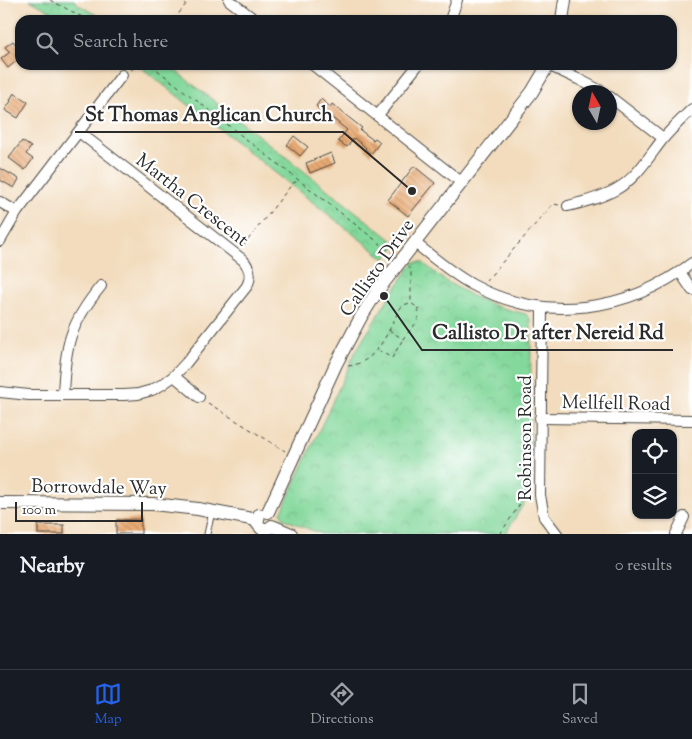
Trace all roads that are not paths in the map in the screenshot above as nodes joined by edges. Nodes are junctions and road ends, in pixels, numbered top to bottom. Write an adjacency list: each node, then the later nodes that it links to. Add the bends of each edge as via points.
1 (229, 0): 4 (street)
2 (457, 0): 5 (street)
3 (565, 0): 6 (street)
4 (248, 15)
5 (452, 15)
6 (563, 15)
7 (320, 70): 15 (street)
8 (414, 70): 15 (street)
9 (545, 70): 18 (street, Callisto Drive, via 532,92)
10 (560, 70): 12 (street)
11 (122, 75): 16 (street)
12 (590, 85)
13 (617, 102): 17 (street)
14 (692, 110): 17 (street)
15 (378, 115): 18 (street)
16 (79, 132): 21 (street); 29 (street, Martha Crescent, via 236,254 248,267 248,282)
17 (664, 138): 20 (street, via 638,171 620,187 598,198)
18 (461, 182): 23 (street, Callisto Drive)
19 (0, 202): 21 (street)
20 (568, 206)
21 (17, 212): 22 (street)
22 (0, 241)
23 (415, 243): 28 (street, via 457,276 480,289); 37 (street, Callisto Drive, via 361,317)
24 (692, 263): 25 (street)
25 (680, 272): 27 (street); 28 (street, via 646,291 611,303)
26 (101, 286): 31 (street, via 82,310 72,332 65,360)
27 (692, 290)
28 (542, 307): 33 (street, Robinson Road)
29 (174, 376): 31 (street, Martha Crescent, via 158,387 138,394); 32 (street)
30 (0, 392): 31 (street, Martha Crescent)
31 (63, 395)
32 (199, 397)
33 (540, 418): 34 (street, Mellfell Road); 43 (street, Robinson Road, via 540,503 544,517)
34 (692, 420)
35 (0, 504): 36 (street, Borrowdale Way, via 134,503)
36 (212, 512): 39 (street, Borrowdale Way); 41 (lane)
37 (268, 512): 39 (street, via 260,513); 40 (street, via 274,518)
38 (684, 517): 44 (street)
39 (257, 520): 40 (street, Borrowdale Way, via 262,529)
40 (272, 526): 42 (street, Borrowdale Way)
41 (208, 534)
42 (291, 534)
43 (557, 534)
44 (676, 534)

